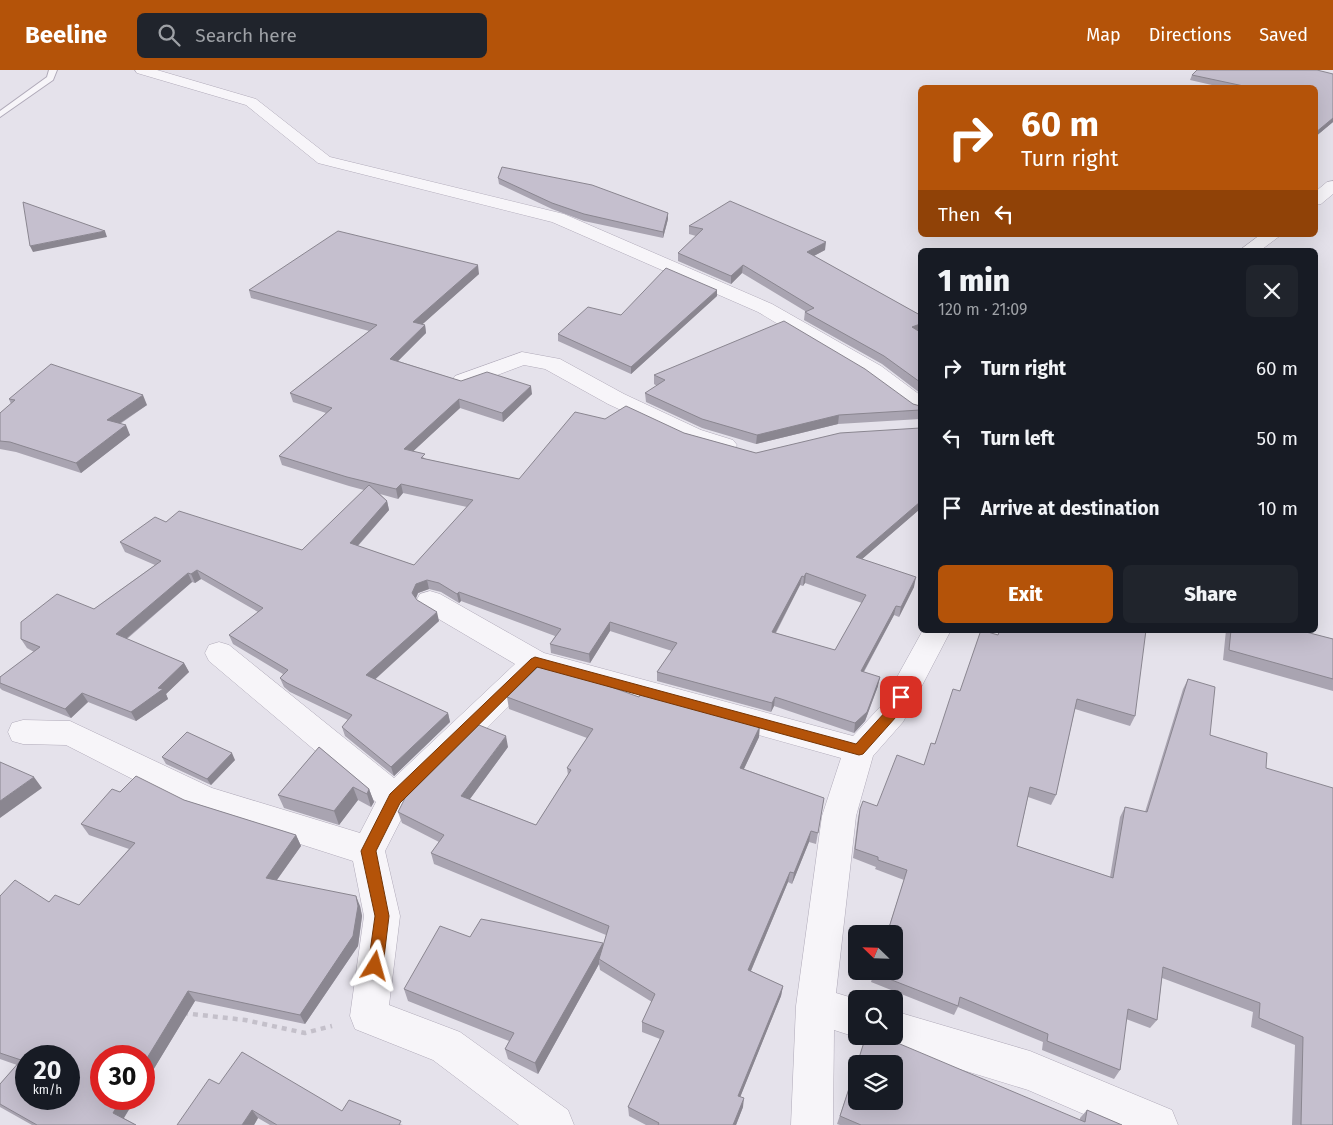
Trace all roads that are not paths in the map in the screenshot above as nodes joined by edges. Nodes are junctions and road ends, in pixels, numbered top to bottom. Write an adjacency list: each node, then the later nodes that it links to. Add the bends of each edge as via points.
1 (53, 70): 3 (lane, via 50,78)
2 (142, 70): 9 (street, via 251,102 324,160 558,218 765,308 872,371)
3 (0, 115)
4 (1333, 186): 5 (street)
5 (1318, 198)
6 (1269, 237): 7 (street)
7 (1252, 248)
8 (463, 381): 10 (street, via 522,358 552,364 693,436)
9 (918, 405)
10 (747, 451)
11 (430, 601): 14 (street)
12 (935, 633): 16 (street, via 892,714)
13 (219, 653): 17 (street)
14 (535, 662): 16 (street); 17 (street)
15 (23, 732): 18 (street, via 70,733 203,799)
16 (859, 750): 19 (street, via 839,816)
17 (395, 798): 18 (street)
18 (368, 851): 22 (street, via 382,916 369,1016 446,1046)
19 (816, 1006): 20 (street); 23 (street)
20 (848, 1016)
21 (903, 1033): 24 (street, via 1030,1071)
22 (553, 1125)
23 (812, 1125)
24 (1157, 1125)

